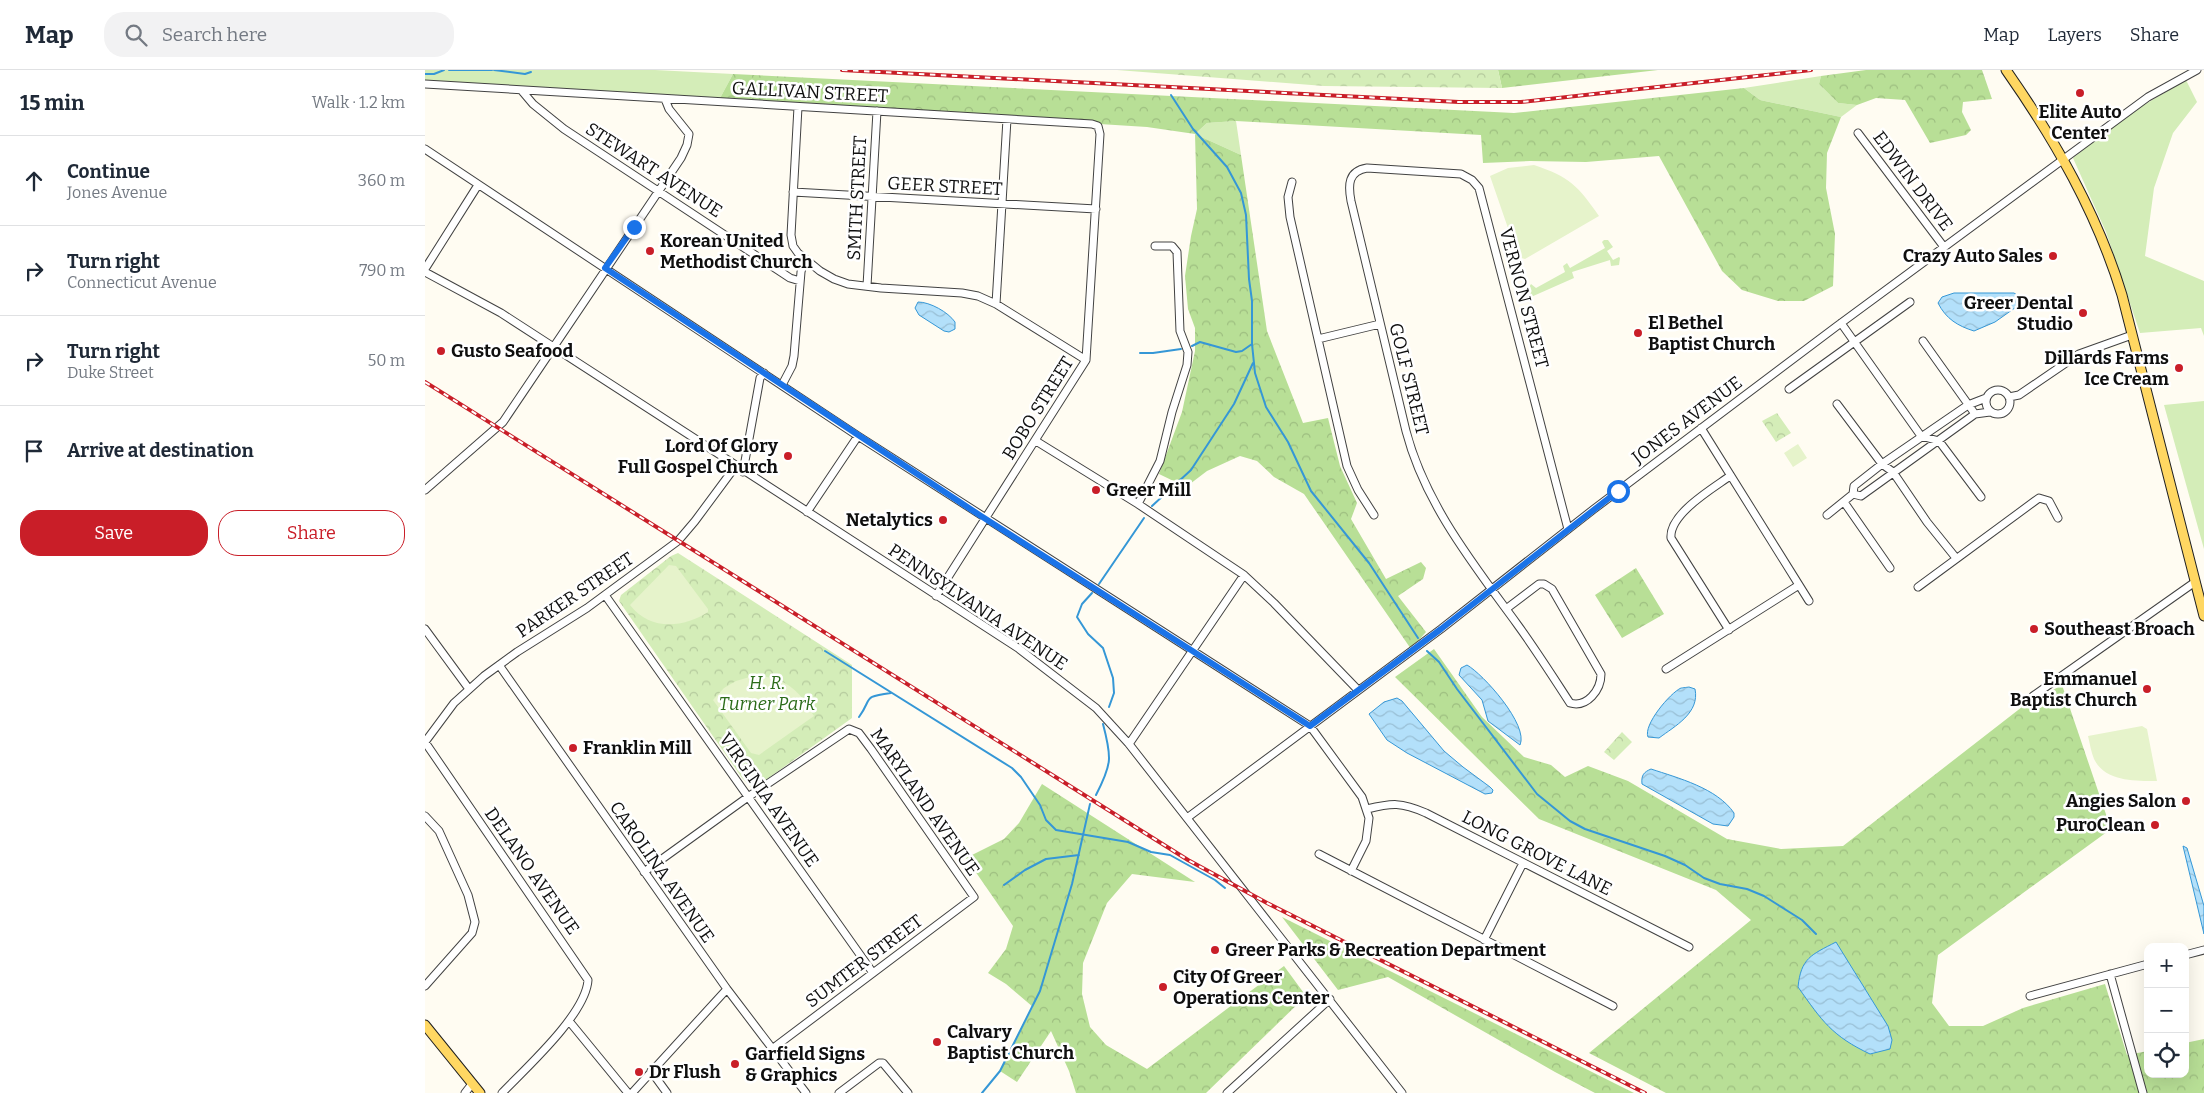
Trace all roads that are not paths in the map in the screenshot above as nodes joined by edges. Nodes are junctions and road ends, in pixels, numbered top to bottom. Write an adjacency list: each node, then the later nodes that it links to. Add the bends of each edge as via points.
1 (2197, 70): 12 (street, JONES AVENUE, via 2148,97)
2 (2007, 72): 12 (main road)
3 (425, 84): 4 (street, GALLIVAN STREET)
4 (522, 91): 5 (street, GALLIVAN STREET); 16 (street, STEWART AVENUE, via 558,125)
5 (665, 99): 6 (street, GALLIVAN STREET); 16 (street, via 689,134 681,158)
6 (798, 107): 7 (street, GALLIVAN STREET); 17 (street)
7 (877, 111): 8 (street, GALLIVAN STREET); 18 (street, SMITH STREET)
8 (1007, 119): 9 (street, GALLIVAN STREET); 19 (street)
9 (1096, 124): 20 (street, BOBO STREET, via 1101,134)
10 (1858, 133): 22 (street, EDWIN DRIVE)
11 (425, 148): 15 (street)
12 (2064, 158): 22 (street, JONES AVENUE); 32 (main road, via 2106,244)
13 (1367, 168): 31 (street, GOLF STREET, via 1354,173 1348,187); 67 (street, VERNON STREET, via 1461,174 1479,188)
14 (1292, 182): 33 (street, via 1288,197 1290,217)
15 (478, 185): 24 (street); 25 (street)
16 (659, 191): 24 (street); 26 (street, STEWART AVENUE)
17 (793, 192): 18 (street, GEER STREET); 23 (street, via 791,240)
18 (872, 197): 19 (street, GEER STREET); 27 (street, SMITH STREET)
19 (1003, 204): 20 (street, GEER STREET); 29 (street)
20 (1096, 209): 37 (street, BOBO STREET)
21 (1155, 246): 61 (street, via 1173,246 1177,252 1181,331 1188,352 1160,461)
22 (1944, 247): 30 (street, JONES AVENUE)
23 (805, 260): 26 (street); 27 (street, via 834,279)
24 (605, 268): 36 (street); 38 (street)
25 (425, 271): 36 (street, PENNSYLVANIA AVENUE)
26 (800, 281): 39 (street, via 794,356)
27 (867, 286): 29 (street, via 962,293)
28 (1910, 302): 35 (street)
29 (995, 304): 37 (street)
30 (1841, 323): 35 (street); 47 (street, JONES AVENUE)
31 (1380, 324): 33 (street); 74 (street, GOLF STREET, via 1416,465 1441,512)
32 (2132, 335): 41 (street, via 2079,354 2019,395); 71 (main road)
33 (1318, 339): 63 (street, via 1347,466)
34 (1923, 340): 44 (street)
35 (1854, 342): 40 (street); 49 (street)
36 (553, 348): 53 (street, PENNSYLVANIA AVENUE); 57 (street, via 503,422)
37 (1086, 360): 50 (street, BOBO STREET)
38 (764, 373): 39 (street); 54 (street, via 760,378)
39 (781, 385): 48 (street)
40 (1789, 389)
41 (2009, 397): 42 (street, via 1999,390 1991,392); 45 (street, via 2010,405 2005,412)
42 (1987, 398): 44 (street); 45 (street)
43 (1837, 404): 52 (street)
44 (1968, 404): 46 (street); 49 (street)
45 (1990, 412): 46 (street)
46 (1975, 414): 51 (street)
47 (1701, 428): 56 (street); 67 (street, JONES AVENUE)
48 (858, 436): 62 (street); 66 (street)
49 (1921, 436): 51 (street); 52 (street)
50 (1036, 441): 61 (street); 66 (street, BOBO STREET)
51 (1939, 441): 55 (street); 59 (street)
52 (1882, 464): 55 (street); 58 (street, via 1854,486)
53 (735, 467): 54 (street, PENNSYLVANIA AVENUE); 75 (street, PARKER STREET, via 683,536)
54 (743, 472): 62 (street, PENNSYLVANIA AVENUE)
55 (1893, 472): 58 (street, via 1861,496); 68 (street)
56 (1730, 476): 72 (street); 81 (street, via 1681,513 1671,532 1671,538)
57 (425, 490)
58 (1853, 494): 60 (street)
59 (1981, 497)
60 (1844, 502): 64 (street); 69 (street)
61 (1138, 504): 70 (street)
62 (807, 512): 76 (street, PENNSYLVANIA AVENUE)
63 (1374, 515)
64 (1827, 515)
65 (2058, 518): 68 (street, via 2049,501 2039,498)
66 (986, 519): 76 (street, BOBO STREET); 82 (street)
67 (1568, 529): 74 (street, JONES AVENUE)
68 (1956, 558): 73 (street)
69 (1890, 568)
70 (1243, 575): 82 (street); 86 (street)
71 (2195, 582): 79 (main road); 87 (street)
72 (1799, 585): 77 (street); 81 (street)
73 (1917, 586)
74 (1492, 589): 78 (street, GOLF STREET); 86 (street, JONES AVENUE)
75 (605, 596): 83 (street, PARKER STREET); 91 (street, VIRGINIA AVENUE)
76 (936, 596): 89 (street, PENNSYLVANIA AVENUE, via 1057,676 1096,708)
77 (1809, 601)
78 (1506, 609): 78 (street, GOLF STREET, via 1539,584 1552,589 1601,674 1597,691 1580,704 1570,703)
79 (2204, 616)
80 (425, 629): 85 (street)
81 (1729, 630): 84 (street)
82 (1193, 651): 88 (street); 89 (street)
83 (499, 665): 85 (street, PARKER STREET); 98 (street, CAROLINA AVENUE)
84 (1666, 669)
85 (469, 690): 90 (street, PARKER STREET, via 454,702)
86 (1359, 690): 88 (street, JONES AVENUE)
87 (2033, 696)
88 (1310, 726): 92 (street, via 1362,797); 94 (street, JONES AVENUE)
89 (1129, 744): 94 (street, PENNSYLVANIA AVENUE)
90 (426, 747): 112 (street, DELANO AVENUE, via 587,976 587,987)
91 (748, 797): 98 (street); 99 (street, MARYLAND AVENUE, via 849,729 859,733); 105 (street, VIRGINIA AVENUE)
92 (1367, 810): 96 (street, LONG GROVE LANE, via 1390,803 1407,805); 97 (street, via 1367,841)
93 (425, 816): 107 (street, via 439,831 468,896 475,922 472,933)
94 (1187, 818): 110 (street, PENNSYLVANIA AVENUE)
95 (1319, 854): 97 (street)
96 (1523, 863): 100 (street); 101 (street, LONG GROVE LANE)
97 (1351, 871): 100 (street)
98 (645, 872): 108 (street, CAROLINA AVENUE)
99 (974, 897): 105 (street, SUMTER STREET)
100 (1484, 940): 111 (street)
101 (1689, 947)
102 (2204, 950): 103 (street)
103 (2189, 954)
104 (2144, 965): 106 (street)
105 (873, 973): 114 (street, SUMTER STREET)
106 (2110, 974): 109 (street); 128 (street)
107 (425, 986)
108 (727, 989): 114 (street, CAROLINA AVENUE); 115 (street)
109 (2030, 996)
110 (1330, 999): 126 (street); 127 (street, PENNSYLVANIA AVENUE)
111 (1613, 1006)
112 (569, 1021): 119 (street, DELANO AVENUE); 120 (street)
113 (425, 1025): 116 (main road)
114 (773, 1049): 123 (street, CAROLINA AVENUE)
115 (651, 1071): 121 (street); 122 (street)
116 (472, 1084): 117 (street); 118 (main road)
117 (465, 1093)
118 (480, 1093)
119 (502, 1093)
120 (628, 1093)
121 (632, 1093)
122 (667, 1093)
123 (806, 1093)
124 (839, 1093): 125 (street, via 883,1063)
125 (907, 1093)
126 (1227, 1093)
127 (1402, 1093)
128 (2143, 1093)

